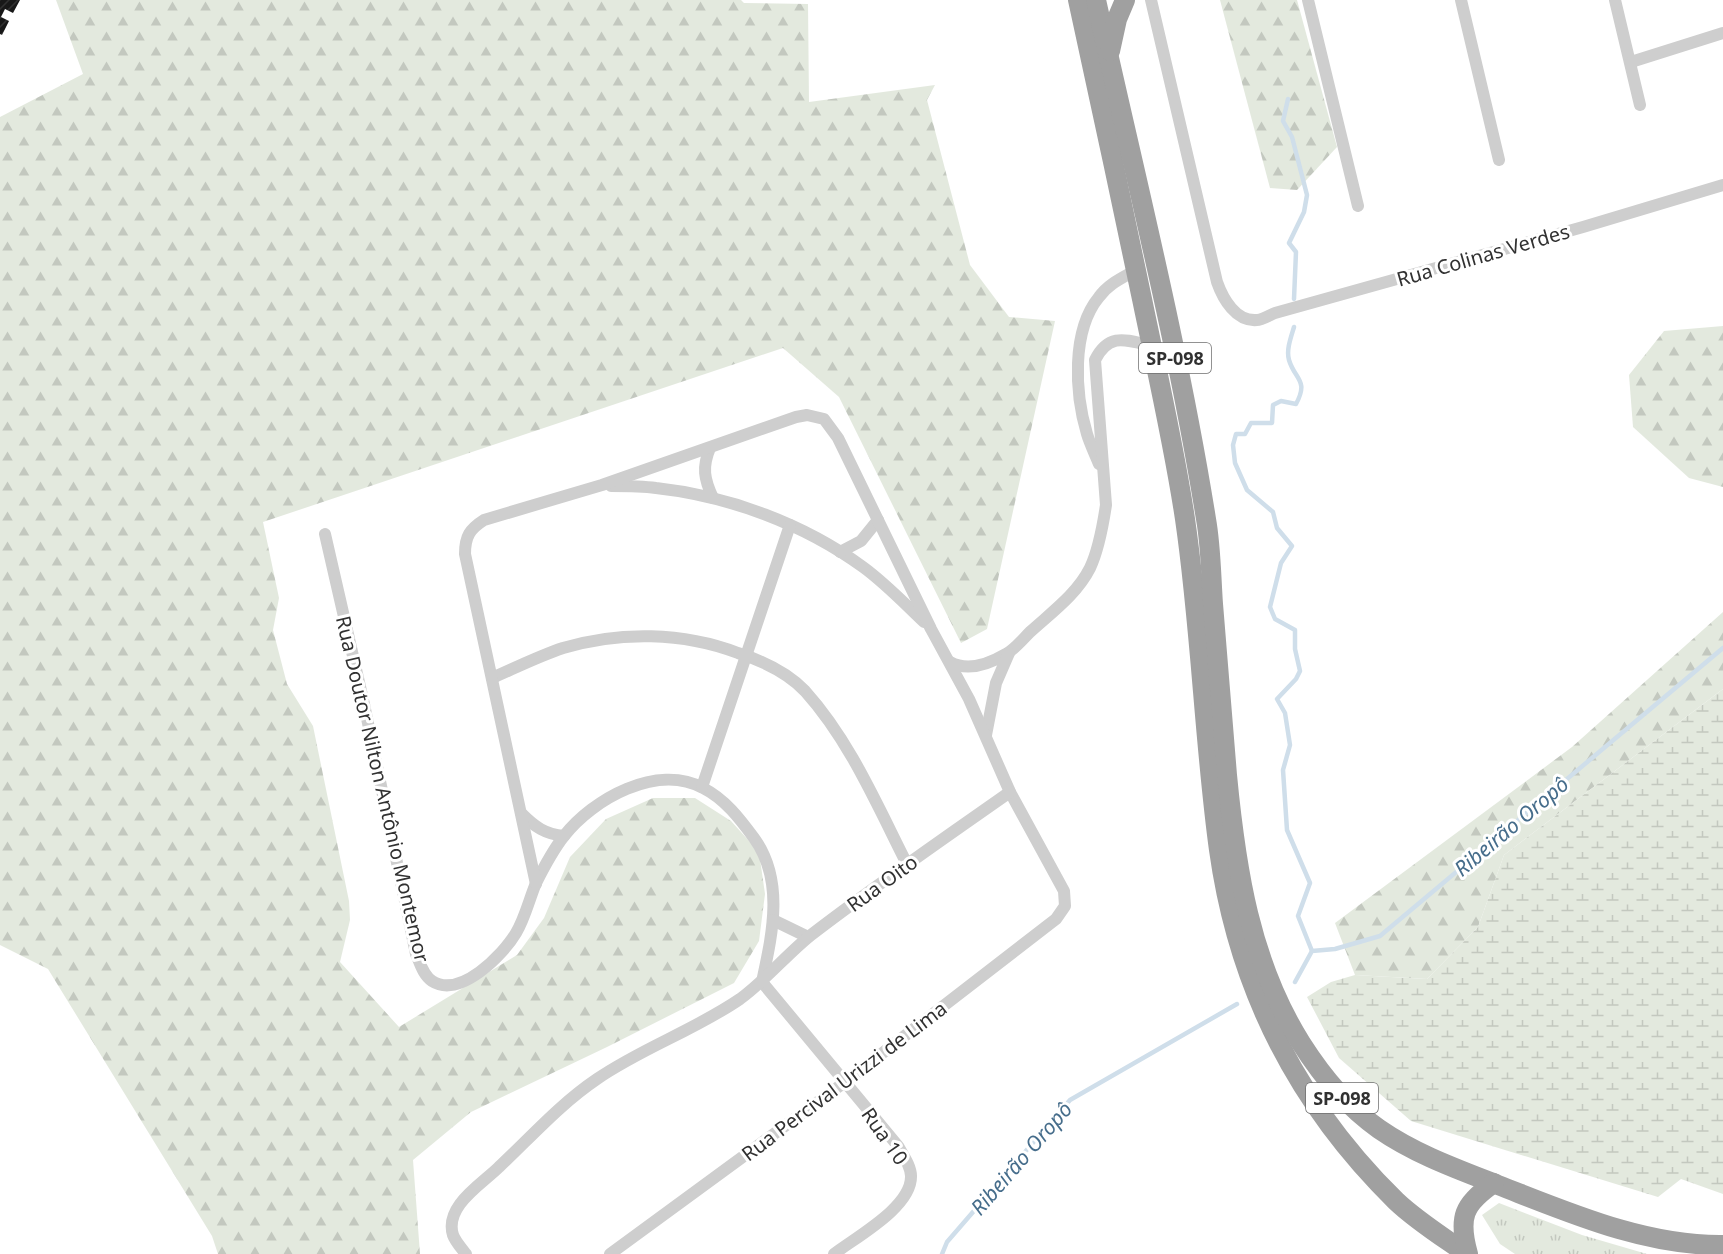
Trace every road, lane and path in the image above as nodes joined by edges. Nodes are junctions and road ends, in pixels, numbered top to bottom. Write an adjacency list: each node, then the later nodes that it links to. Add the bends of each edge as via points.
1 (1078, 0): 15 (highway, SP-098)
2 (1096, 0): 9 (highway, SP-098)
3 (1125, 0): 9 (highway)
4 (1151, 0): 13 (street, Rua Colinas Verdes, via 1217,282 1232,309 1242,316 1257,320)
5 (1308, 0): 14 (street)
6 (1461, 0): 12 (street)
7 (1615, 0): 10 (street)
8 (1723, 33): 10 (street)
9 (1109, 56): 41 (highway, SP-098, via 1207,523 1231,817 1241,888 1259,956 1286,1019 1321,1075 1347,1103 1377,1128 1412,1149)
10 (1631, 62): 11 (street)
11 (1640, 105)
12 (1499, 160)
13 (1723, 185)
14 (1358, 206)
15 (1136, 270): 16 (highway, SP-098); 18 (street, via 1107,287 1097,298 1082,337 1078,363 1080,403 1087,435)
16 (1152, 346): 18 (street, via 1116,340 1107,344 1095,360); 46 (highway, SP-098, via 1187,530 1219,851 1249,975 1268,1023 1324,1119 1398,1202)
17 (710, 447): 19 (street); 20 (street, via 704,475); 21 (street, via 796,417 824,419 838,438)
18 (1104, 476): 26 (street, via 1103,526 1090,567 1067,599)
19 (602, 485): 20 (street, via 657,488); 29 (street, via 484,520 468,534 465,554)
20 (713, 498): 22 (street)
21 (878, 520): 24 (street, via 861,541); 25 (street)
22 (790, 525): 24 (street); 27 (street)
23 (325, 534): 36 (street, Rua Doutor Nilton Antônio Montemor, via 416,954 423,971 432,981 443,985 462,981 484,969 516,933)
24 (840, 552): 25 (street, via 864,567)
25 (931, 629): 28 (street)
26 (1009, 653): 28 (street, via 966,668); 30 (street, via 996,683)
27 (745, 655): 29 (street, via 676,637 633,636 562,648); 31 (street); 35 (street, via 790,678 822,712 841,739)
28 (950, 662): 30 (street)
29 (492, 678): 33 (street)
30 (986, 737): 32 (street)
31 (702, 787): 34 (street, Rua Doutor Nilton Antônio Montemor, via 660,780 633,785 604,800); 37 (street, Rua Doutor Nilton Antônio Montemor, via 724,802 764,852 772,878)
32 (1010, 792): 35 (street, Rua Oito); 40 (street, Rua Percival Urizzi de Lima, via 1057,876 1065,906 1056,919)
33 (522, 814): 34 (street, via 540,830); 36 (street)
34 (564, 836): 36 (street, Rua Doutor Nilton Antônio Montemor)
35 (907, 864): 38 (street, Rua Oito)
36 (536, 884)
37 (773, 920): 38 (street); 39 (street, Rua Doutor Nilton Antônio Montemor)
38 (808, 937): 39 (street, Rua Oito)
39 (762, 982): 40 (street, Rua 10); 43 (street, via 704,1021 597,1078 551,1116 458,1206 453,1236)
40 (845, 1082): 44 (street, Rua Percival Urizzi de Lima); 45 (street, Rua 10, via 898,1146 911,1175 905,1197 895,1208)
41 (1494, 1184): 42 (highway, SP-098, via 1628,1232); 46 (highway, via 1473,1199 1465,1211 1462,1222)
42 (1718, 1245)
43 (466, 1254)
44 (610, 1254)
45 (834, 1254)
46 (1467, 1254)

